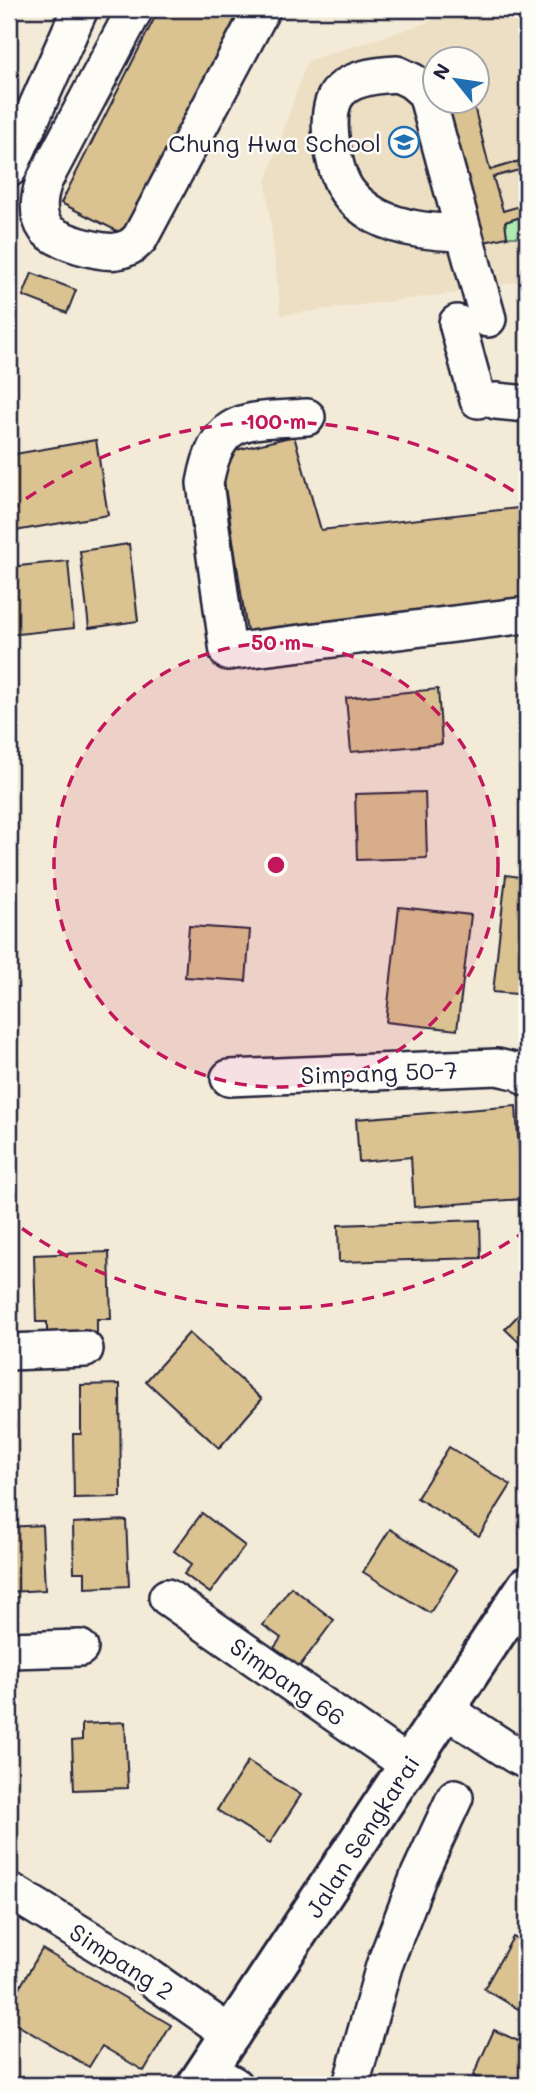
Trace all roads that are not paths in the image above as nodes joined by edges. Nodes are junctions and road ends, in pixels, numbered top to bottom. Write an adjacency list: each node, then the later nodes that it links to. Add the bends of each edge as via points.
1 (80, 9): 4 (street)
2 (135, 9): 3 (street, via 39,198 47,229 96,250 114,252 132,247 140,238)
3 (262, 9)
4 (9, 169)
5 (464, 233): 5 (street, via 426,93 397,75 377,75 349,84 335,97 329,120 332,150 346,190 375,215 402,226); 6 (street, via 472,321)
6 (500, 402)
7 (307, 417): 8 (street, via 239,423 223,435 210,457 205,483 228,652)
8 (527, 615)
9 (229, 1078): 10 (street, Simpang 50-7, via 497,1067)
10 (527, 1078)
11 (85, 1349): 12 (street)
12 (9, 1352)
13 (527, 1586): 17 (main road, Jalan Sengkarai)
14 (167, 1597): 19 (street, Simpang 66)
15 (80, 1648): 16 (street)
16 (9, 1650)
17 (446, 1710): 18 (street); 19 (main road, Jalan Sengkarai)
18 (527, 1761)
19 (409, 1765): 22 (main road, Jalan Sengkarai)
20 (455, 1797): 24 (street, via 384,1966)
21 (9, 1891): 22 (street, Simpang 2, via 132,1965)
22 (232, 2035): 23 (main road, Jalan Sengkarai)
23 (213, 2080)
24 (351, 2085)

